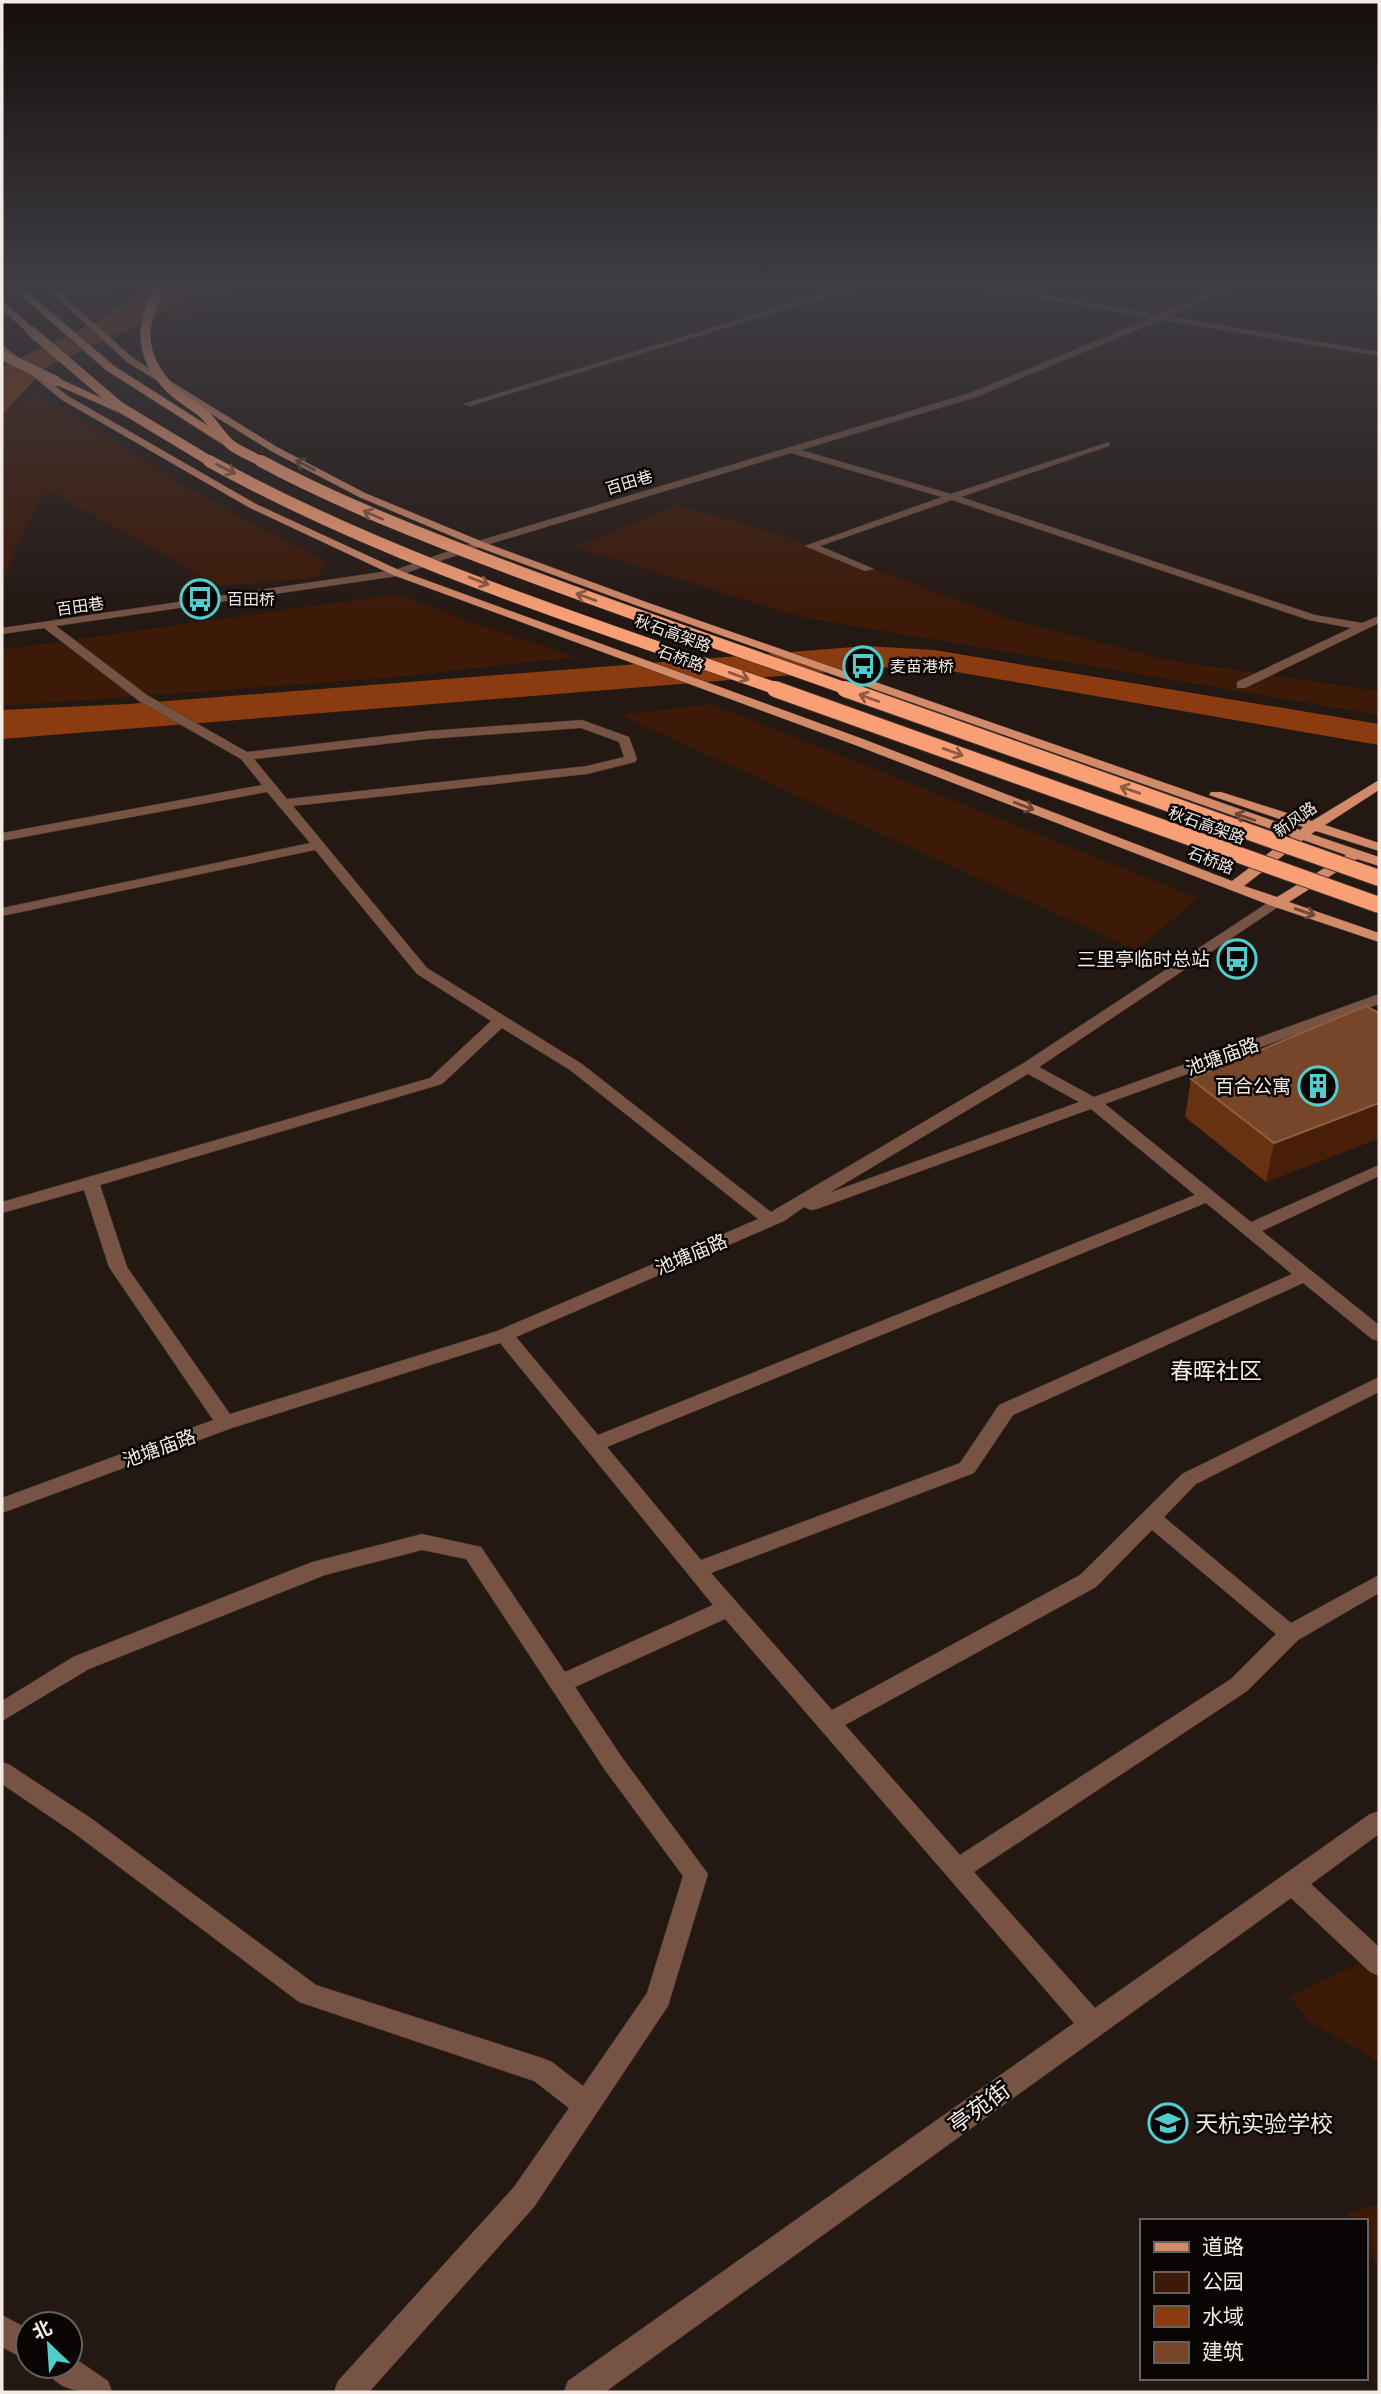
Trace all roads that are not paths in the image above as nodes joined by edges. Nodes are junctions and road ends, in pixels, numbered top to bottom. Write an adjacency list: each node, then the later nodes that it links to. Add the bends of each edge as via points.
1 (59, 394): 17 (main road, 石桥路, bridge, via 253,506)
2 (87, 394): 10 (highway, bridge)
3 (107, 394): 10 (highway, 秋石高架路, bridge)
4 (150, 394): 12 (highway, 秋石高架路, bridge)
5 (177, 394): 12 (highway, bridge, via 204,414)
6 (185, 394): 15 (main road, 石桥路, one-way to 6, via 362,495 274,449)
7 (501, 394): 9 (street)
8 (979, 394): 13 (street, 百田巷)
9 (467, 404)
10 (131, 414): 39 (highway, 秋石高架路, one-way to 39, bridge, via 183,447 405,553)
11 (1106, 444): 14 (street)
12 (231, 445): 36 (highway, 秋石高架路, one-way to 12, bridge, via 438,543 310,487)
13 (792, 450): 14 (street); 15 (street, 百田巷)
14 (951, 497): 16 (street, via 810,546); 21 (street, via 1300,614)
15 (478, 544): 17 (street, 百田巷); 19 (main road, 石桥路)
16 (869, 569)
17 (397, 573): 20 (street, 百田巷); 37 (main road, 石桥路, one-way to 37)
18 (1379, 619): 21 (street)
19 (700, 625): 23 (main road, 石桥路); 23 (main road, via 792,649)
20 (48, 626): 22 (street, 百田巷); 25 (street, via 143,698)
21 (1360, 626): 24 (street)
22 (2, 631)
23 (870, 680): 29 (main road); 30 (main road, 石桥路, one-way to 23)
24 (1241, 685)
25 (245, 756): 27 (street); 28 (street, via 582,724 625,740 631,759 587,770)
26 (1379, 784): 29 (main road, 新风路)
27 (271, 787): 28 (street); 31 (street)
28 (285, 803): 33 (street)
29 (1315, 826): 30 (main road, 新风路); 32 (main road)
30 (1299, 836): 34 (main road, 石桥路); 37 (main road, 新风路)
31 (2, 837)
32 (1377, 843): 34 (main road)
33 (320, 845): 40 (street); 43 (street, via 422,971)
34 (1357, 854): 35 (main road, 石桥路); 38 (main road)
35 (1379, 862)
36 (1379, 878)
37 (1234, 887): 38 (main road, 石桥路)
38 (1277, 902): 41 (main road, 石桥路, one-way to 41); 44 (street)
39 (1379, 905)
40 (2, 912)
41 (1379, 938)
42 (1379, 999): 45 (street, 池塘庙路)
43 (501, 1020): 47 (street, via 436,1081); 50 (street, via 576,1067)
44 (1028, 1068): 45 (street); 50 (street)
45 (1093, 1103): 48 (street); 50 (street, 池塘庙路)
46 (1379, 1170): 51 (street)
47 (90, 1182): 49 (street); 56 (street, via 118,1267)
48 (1208, 1196): 51 (street); 57 (street)
49 (2, 1208)
50 (770, 1220): 53 (street, 池塘庙路)
51 (1250, 1230): 52 (street)
52 (1306, 1275): 54 (street); 60 (street, via 1006,1410 967,1468)
53 (504, 1335): 56 (street, 池塘庙路); 57 (street)
54 (1379, 1335)
55 (1379, 1384): 59 (street, via 1189,1479)
56 (225, 1423): 58 (street, 池塘庙路)
57 (596, 1444): 60 (street)
58 (2, 1506)
59 (1152, 1518): 63 (street); 66 (street, via 1088,1581)
60 (698, 1569): 62 (street)
61 (1379, 1583): 63 (street)
62 (728, 1608): 64 (street); 66 (street)
63 (1290, 1634): 69 (street, via 1239,1685)
64 (562, 1683): 65 (street, via 474,1553 422,1542 320,1569 81,1663); 73 (street, via 613,1763 696,1874 659,1998)
65 (2, 1712)
66 (829, 1723): 69 (street)
67 (2, 1772): 73 (street, via 83,1826 308,1994 542,2070)
68 (1379, 1821): 70 (street, 亭苑街)
69 (957, 1870): 72 (street)
70 (1293, 1883): 71 (street); 72 (street, 亭苑街)
71 (1379, 1964)
72 (1093, 2025): 77 (street, 亭苑街)
73 (587, 2105): 76 (street, via 524,2197)
74 (80, 2380): 75 (street)
75 (97, 2392)
76 (349, 2392)
77 (579, 2392)

